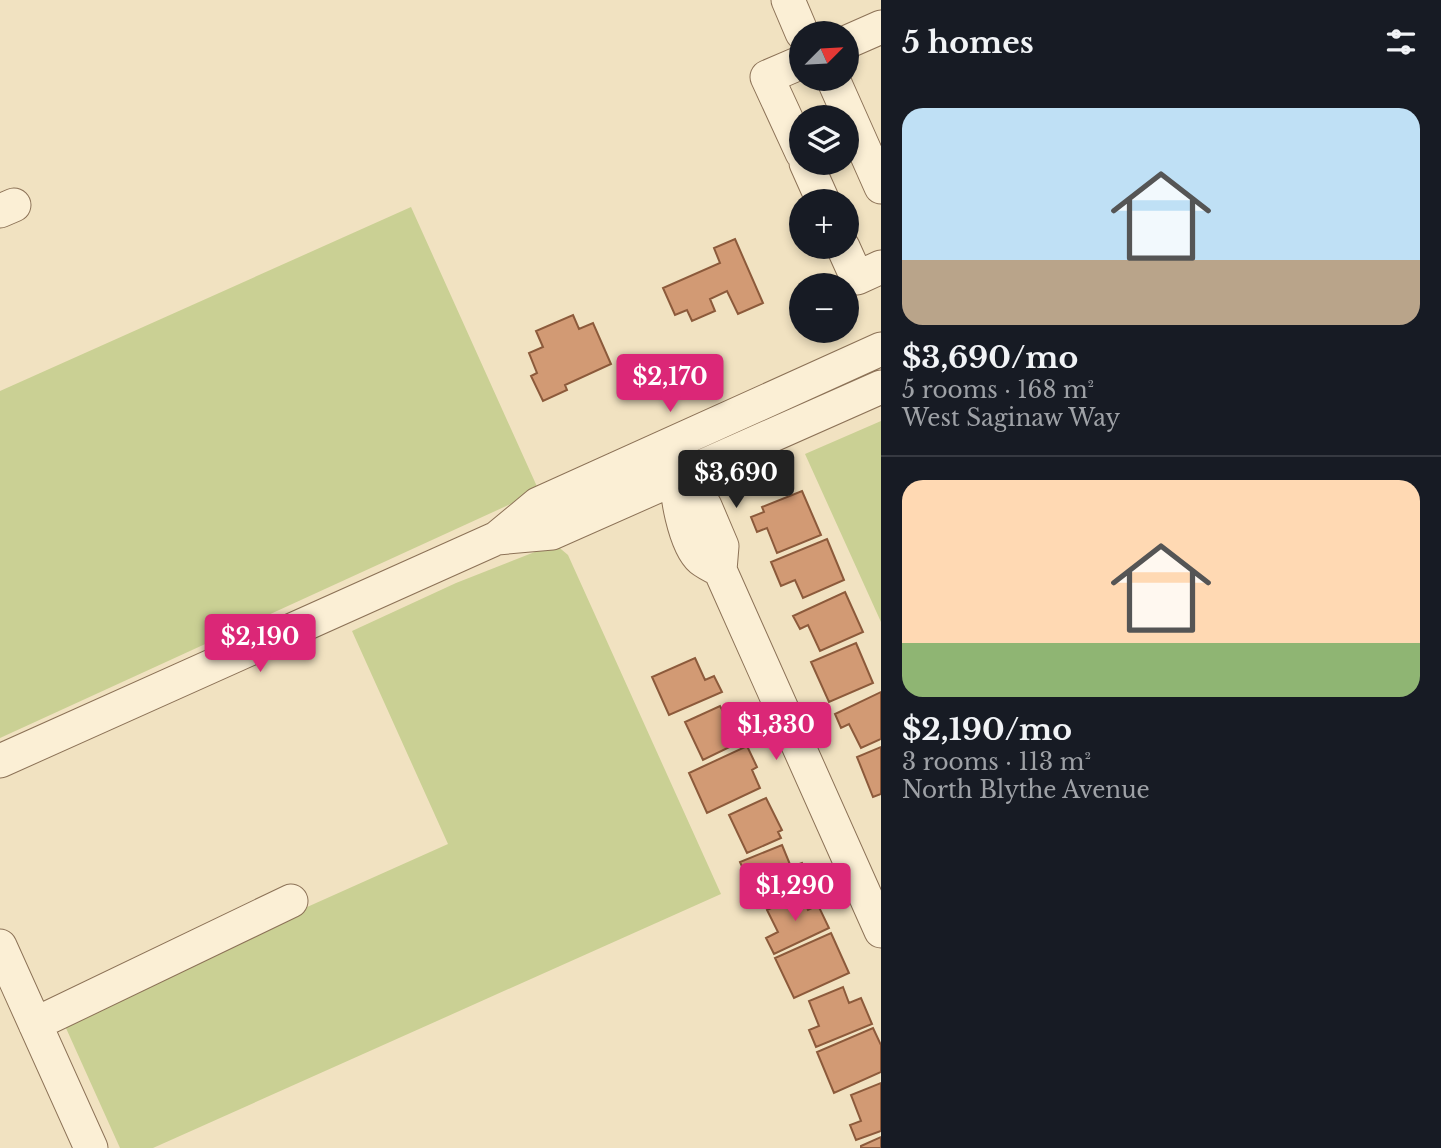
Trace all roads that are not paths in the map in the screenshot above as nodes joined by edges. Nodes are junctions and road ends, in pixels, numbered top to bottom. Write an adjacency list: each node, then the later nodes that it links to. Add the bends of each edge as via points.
1 (788, 0): 2 (street)
2 (797, 21)
3 (881, 27): 4 (street)
4 (859, 37)
5 (789, 68): 7 (street, via 767,77)
6 (838, 91): 8 (street)
7 (789, 125)
8 (881, 187)
9 (849, 259): 10 (street, via 857,278)
10 (881, 267)
11 (868, 355): 13 (street, via 842,380 690,448); 14 (street, via 538,504)
12 (881, 387): 13 (street)
13 (677, 477): 14 (street, via 552,533); 17 (street, via 705,506 722,547 720,570)
14 (497, 538): 15 (street)
15 (0, 761)
16 (291, 901): 19 (street)
17 (881, 931)
18 (0, 946): 19 (street)
19 (35, 1024): 20 (street)
20 (91, 1148)

